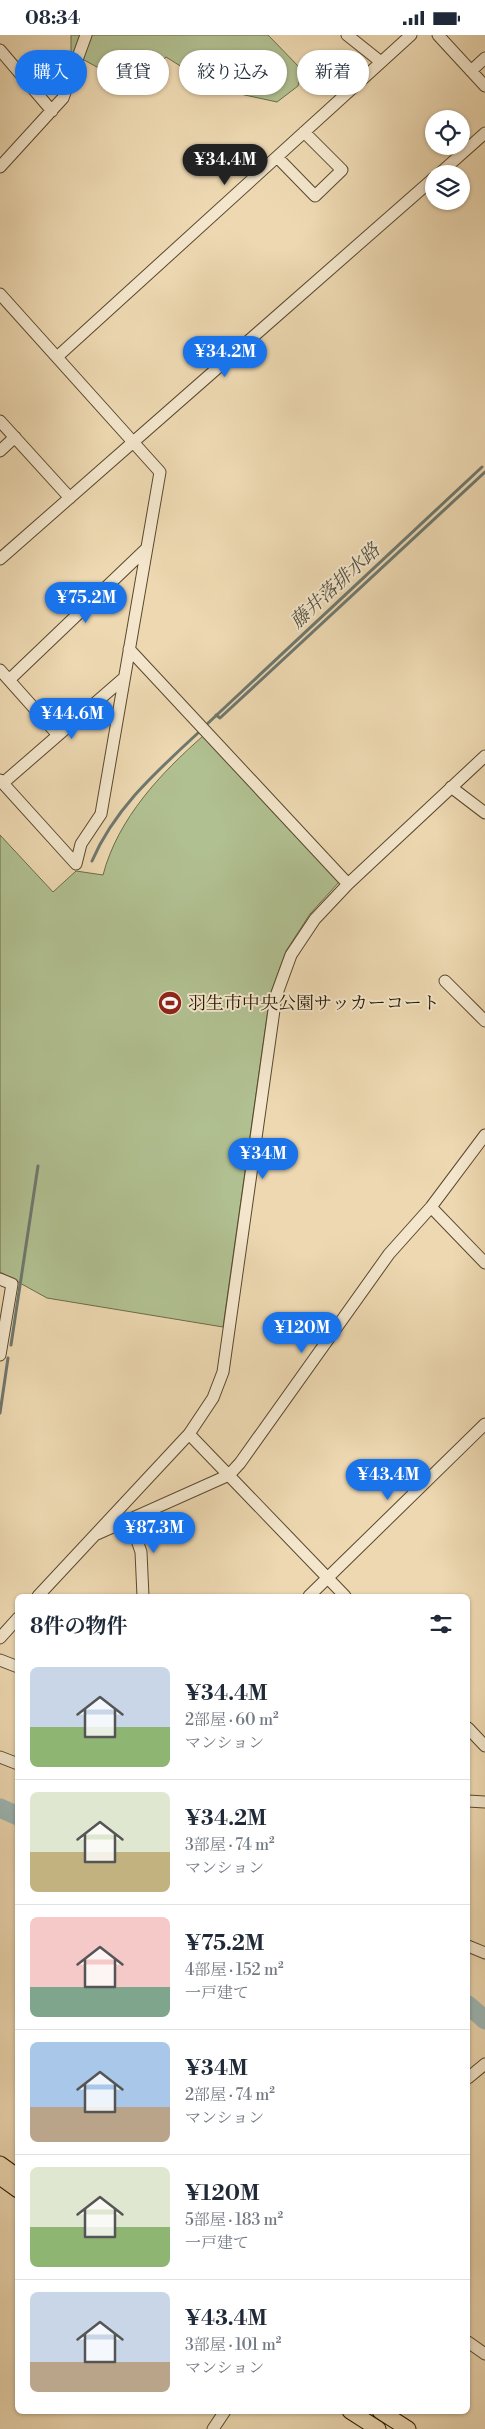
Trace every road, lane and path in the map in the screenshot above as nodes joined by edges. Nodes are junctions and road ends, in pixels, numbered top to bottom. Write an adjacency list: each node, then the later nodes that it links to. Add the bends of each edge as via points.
1 (86, 35): 10 (street, via 63,97)
2 (347, 35): 7 (street)
3 (411, 35): 7 (street)
4 (438, 35): 8 (street)
5 (0, 50): 10 (street)
6 (485, 58): 8 (street)
7 (381, 62): 11 (street)
8 (471, 71): 9 (street)
9 (485, 86)
10 (52, 111): 15 (street)
11 (304, 132): 13 (street); 13 (street, via 342,170 315,196)
12 (485, 133): 14 (street)
13 (276, 157): 18 (street)
14 (449, 165)
15 (0, 167)
16 (425, 186): 21 (street)
17 (0, 294): 18 (street)
18 (57, 357): 21 (street)
19 (0, 421): 20 (street)
20 (15, 437): 22 (street); 23 (street)
21 (134, 441): 23 (street); 24 (street, via 160,472)
22 (0, 451)
23 (70, 498): 25 (street)
24 (146, 549): 26 (street); 29 (street)
25 (0, 559)
26 (129, 649): 28 (street); 35 (street)
27 (0, 670): 29 (street)
28 (124, 678): 30 (street); 32 (street, via 101,814 81,844 76,864)
29 (8, 680): 30 (street)
30 (58, 735): 32 (street)
31 (485, 756): 33 (street)
32 (1, 782)
33 (452, 787): 34 (street); 35 (street)
34 (485, 813)
35 (348, 884): 44 (street, via 315,919 291,955 276,996 223,1372 213,1398)
36 (445, 981): 37 (street)
37 (485, 1021)
38 (485, 1135): 39 (street)
39 (431, 1207): 40 (street); 45 (street, via 389,1254)
40 (485, 1263)
41 (0, 1279): 42 (street, via 12,1284)
42 (0, 1355)
43 (485, 1424): 48 (street)
44 (189, 1434): 45 (street); 47 (street)
45 (229, 1475): 46 (street); 48 (street)
46 (130, 1519): 47 (street); 50 (street, via 140,1552)
47 (92, 1536): 49 (street)
48 (328, 1578): 51 (street); 52 (street)
49 (40, 1594)
50 (143, 1594)
51 (311, 1594)
52 (343, 1594)
53 (15, 1621): 54 (street)
54 (0, 1638)
55 (0, 1660): 56 (street)
56 (15, 1666)
57 (470, 1730): 58 (street)
58 (485, 1747)
59 (0, 1757): 60 (street)
60 (15, 1763)
61 (470, 1801): 62 (street)
62 (485, 1802)
63 (470, 1948): 64 (street)
64 (485, 1953)
65 (481, 2067): 66 (street); 67 (street)
66 (470, 2076)
67 (485, 2079)
68 (0, 2164): 69 (main road)
69 (15, 2175)
70 (0, 2177): 71 (main road)
71 (15, 2189)
72 (470, 2343): 73 (street)
73 (485, 2354)
74 (223, 2414): 77 (street)
75 (355, 2414): 78 (main road)
76 (385, 2414): 79 (main road)
77 (212, 2429)
78 (378, 2429)
79 (408, 2429)

